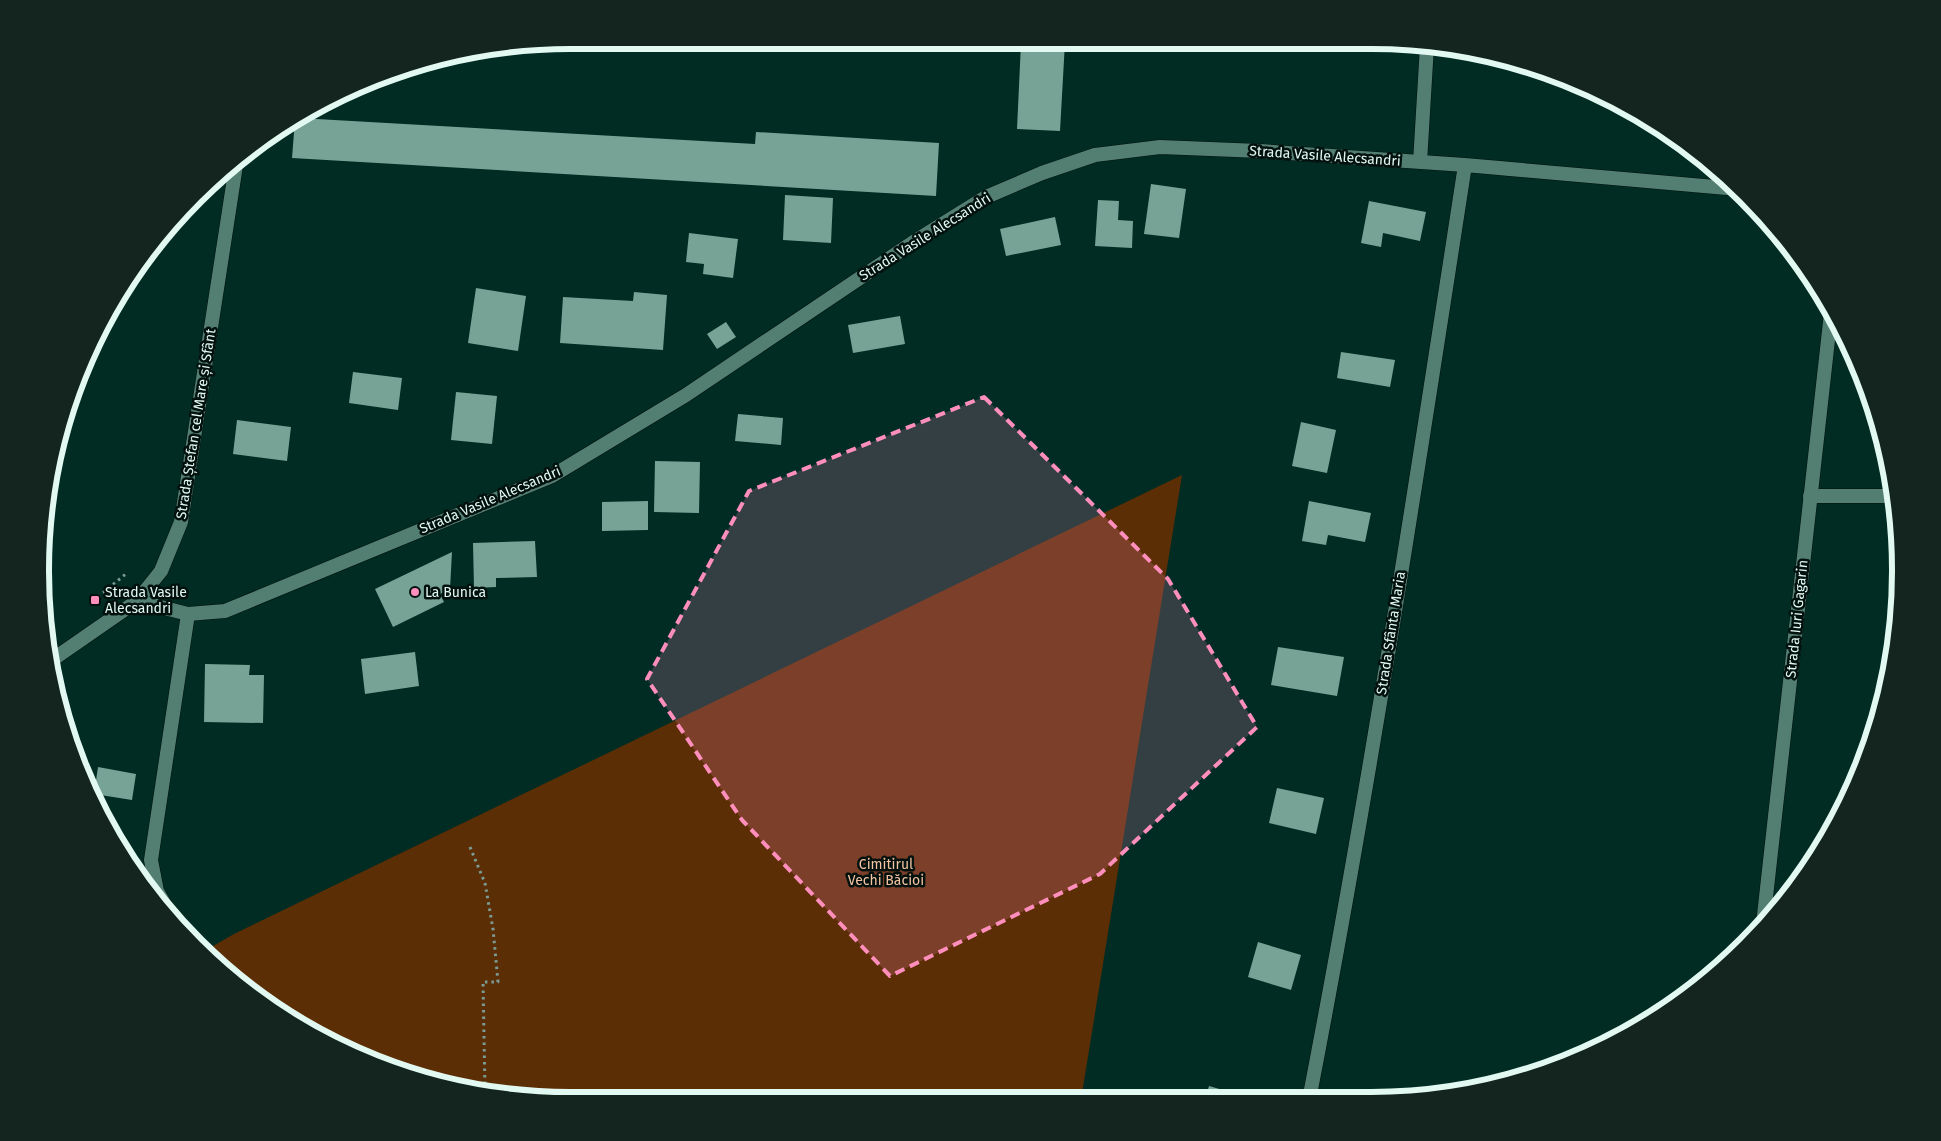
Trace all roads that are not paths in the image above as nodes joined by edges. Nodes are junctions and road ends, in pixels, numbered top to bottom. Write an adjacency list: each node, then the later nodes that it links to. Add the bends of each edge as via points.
1 (1428, 52): 2 (street)
2 (1420, 162): 3 (street, Strada Vasile Alecsandri); 10 (street, Strada Vasile Alecsandri, via 1160,148 1094,155 1042,172 986,197 686,395 552,476 225,611)
3 (1464, 165): 5 (street, Strada Vasile Alecsandri); 14 (street, Strada Sfânta Maria, via 1381,694)
4 (235, 171): 9 (street, Strada Ștefan cel Mare și Sfânt, via 181,522 161,572)
5 (1725, 188)
6 (1830, 326): 7 (street, Strada Iuri Gagarin)
7 (1810, 496): 8 (street); 13 (street, Strada Iuri Gagarin)
8 (1887, 496)
9 (137, 601): 10 (street, Strada Vasile Alecsandri); 11 (street, Strada Ștefan cel Mare și Sfânt)
10 (188, 614): 12 (street, via 151,860)
11 (56, 657)
12 (156, 887)
13 (1764, 914)
14 (1311, 1092)

